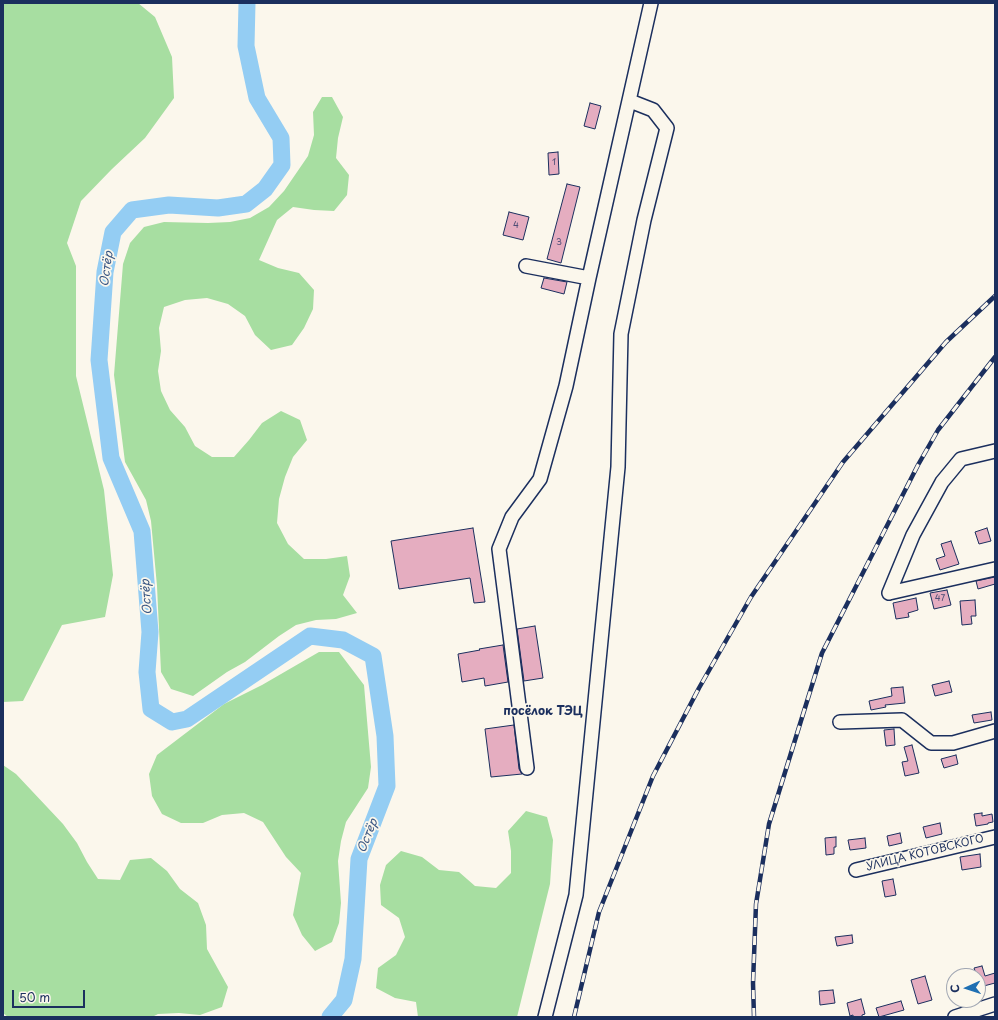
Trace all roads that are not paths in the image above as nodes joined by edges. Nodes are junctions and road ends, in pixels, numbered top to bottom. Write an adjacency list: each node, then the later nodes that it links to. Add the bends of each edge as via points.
1 (652, 4): 2 (street)
2 (630, 101): 4 (street); 13 (street, via 653,110 667,128 644,220 621,334 618,467 576,895)
3 (526, 266): 4 (street)
4 (589, 278): 9 (street, via 566,386 540,479 512,517 499,549)
5 (995, 451): 6 (street, via 961,459 942,482 913,535 889,593)
6 (995, 569)
7 (840, 722): 8 (street, via 902,720 931,743 953,743)
8 (995, 731)
9 (527, 768)
10 (995, 837): 11 (street, УЛИЦА КОТОВСКОГО)
11 (856, 870)
12 (995, 1004): 14 (street)
13 (545, 1017)
14 (955, 1017)

